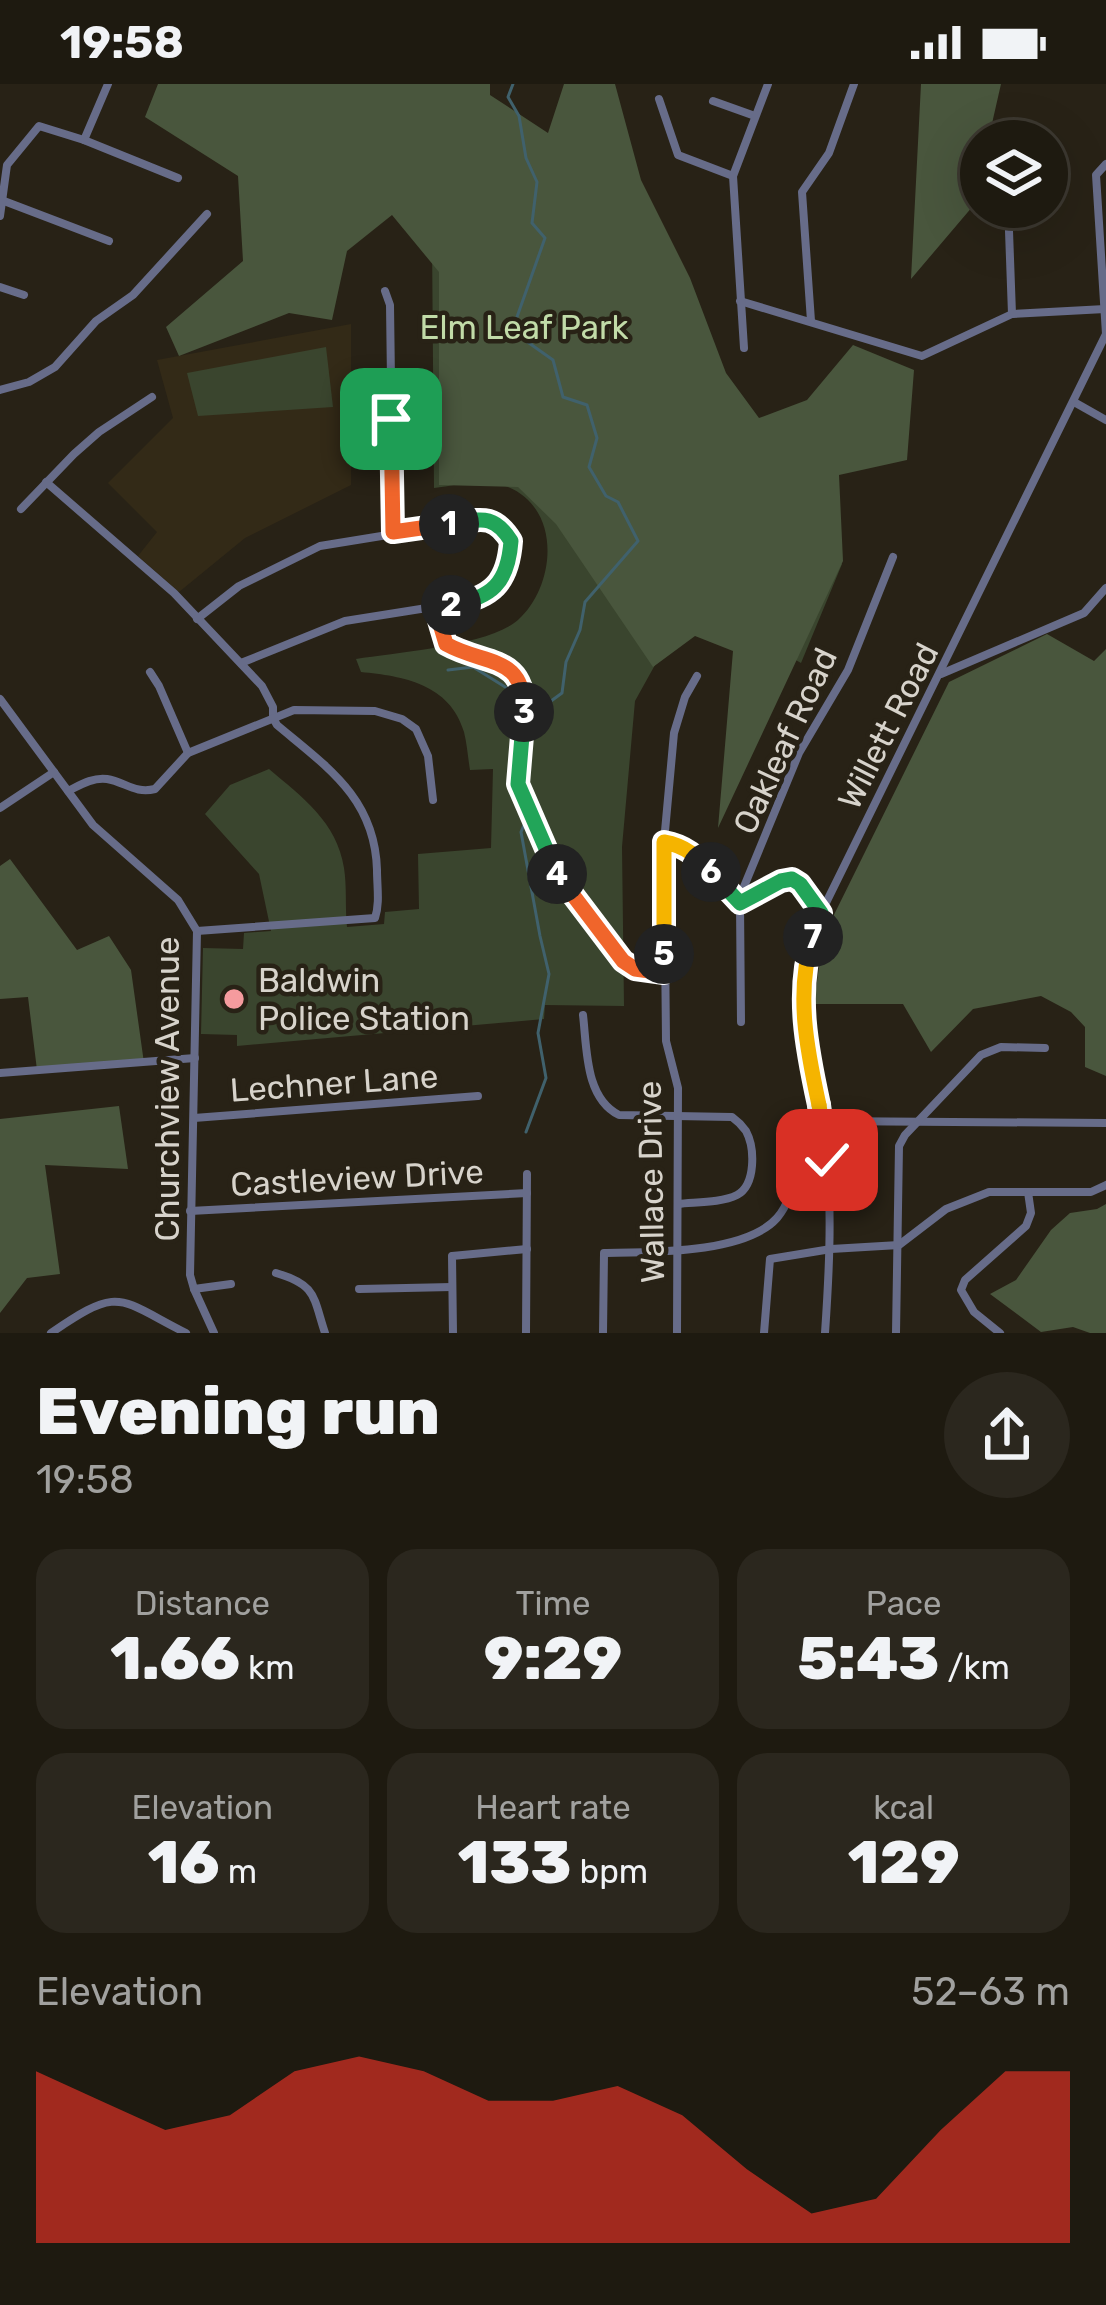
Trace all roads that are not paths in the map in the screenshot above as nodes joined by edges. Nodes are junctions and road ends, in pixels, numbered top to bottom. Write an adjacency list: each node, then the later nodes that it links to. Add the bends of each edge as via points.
1 (108, 84): 7 (street)
2 (768, 84): 6 (street)
3 (854, 84): 22 (street, via 829,153 802,192)
4 (658, 99): 9 (street, via 678,155)
5 (713, 101): 6 (street)
6 (755, 116): 9 (street)
7 (84, 140): 10 (street); 11 (street, via 39,126 7,166)
8 (1106, 164): 20 (street, Willett Road, via 1096,175)
9 (733, 176): 19 (street)
10 (178, 178)
11 (4, 201): 13 (street); 15 (street)
12 (207, 214): 24 (street, via 55,368)
13 (0, 216)
14 (1009, 231): 21 (street)
15 (109, 241)
16 (0, 287): 18 (street)
17 (385, 291): 30 (street)
18 (24, 295)
19 (740, 301): 22 (street); 23 (street)
20 (1106, 309): 21 (street); 26 (street, Willett Road, via 1106,334)
21 (1012, 314): 22 (street, via 922,356)
22 (811, 322)
23 (744, 348)
24 (0, 390)
25 (152, 397): 28 (street)
26 (1074, 402): 27 (street); 37 (street, Willett Road)
27 (1106, 420)
28 (46, 482): 29 (street); 34 (street)
29 (21, 509)
30 (393, 532): 33 (street, via 486,519 511,541 509,567 493,590); 34 (street, via 320,546 239,586)
31 (893, 557): 47 (street, Oakleaf Road, via 848,670 799,753)
32 (1106, 588): 37 (street, via 1084,613)
33 (435, 607): 35 (street, via 345,621); 50 (street, via 446,644 520,679 518,784 554,868 623,961)
34 (197, 619): 35 (street)
35 (241, 664): 40 (street, via 262,686)
36 (150, 672): 41 (street)
37 (940, 675): 48 (street, Willett Road)
38 (697, 676): 46 (street, Wallace Drive, via 674,733)
39 (0, 699): 42 (street, Churchview Avenue)
40 (273, 718): 41 (street); 44 (street, via 294,710 402,719 423,741); 49 (street, via 361,805 376,856 375,918)
41 (188, 753): 43 (street, via 147,791 104,778)
42 (54, 772): 43 (street, Churchview Avenue); 45 (street)
43 (68, 791): 49 (street, Churchview Avenue, via 105,838 178,900)
44 (433, 800)
45 (0, 808)
46 (664, 842): 47 (street, via 692,852); 50 (street, Wallace Drive)
47 (740, 903): 48 (street, via 792,879); 52 (street, Oakleaf Road)
48 (821, 913): 59 (street, Willett Road, via 804,996)
49 (197, 931): 54 (street, Churchview Avenue)
50 (664, 973): 57 (street, Wallace Drive)
51 (583, 1015): 57 (street, via 587,1059 606,1109)
52 (741, 1022)
53 (1045, 1048): 60 (street, via 981,1054)
54 (195, 1058): 55 (street); 58 (street, Churchview Avenue)
55 (0, 1072)
56 (478, 1096): 58 (street, Lechner Lane)
57 (678, 1114): 67 (street, Wallace Drive); 67 (street, via 732,1117 751,1147 741,1193)
58 (194, 1118): 68 (street, Churchview Avenue)
59 (822, 1121): 60 (street); 62 (street, Willett Road)
60 (917, 1122): 61 (street); 69 (street, via 897,1158)
61 (1106, 1124)
62 (827, 1160): 71 (street, Willett Road); 72 (street, via 797,1165 789,1201 758,1234)
63 (527, 1174): 66 (street)
64 (1106, 1185): 65 (street)
65 (1028, 1192): 69 (street, via 969,1198); 89 (street, via 1026,1226 962,1290)
66 (527, 1193): 68 (street, Castleview Drive); 70 (street)
67 (678, 1204): 72 (street, Wallace Drive)
68 (190, 1211): 76 (street, Churchview Avenue)
69 (899, 1245): 71 (street); 88 (street)
70 (527, 1249): 75 (street, via 452,1256); 83 (street)
71 (830, 1250): 86 (street, via 770,1259); 87 (street, Willett Road)
72 (678, 1251): 84 (street, via 604,1252); 85 (street, Wallace Drive)
73 (277, 1273): 81 (street, via 304,1283)
74 (231, 1284): 76 (street)
75 (452, 1287): 77 (street); 82 (street)
76 (194, 1289): 80 (street, Churchview Avenue)
77 (359, 1289)
78 (180, 1332): 79 (street, via 114,1301)
79 (51, 1333)
80 (214, 1333)
81 (325, 1333)
82 (453, 1333)
83 (526, 1333)
84 (603, 1333)
85 (677, 1333)
86 (764, 1333)
87 (825, 1333)
88 (896, 1333)
89 (1000, 1333)

